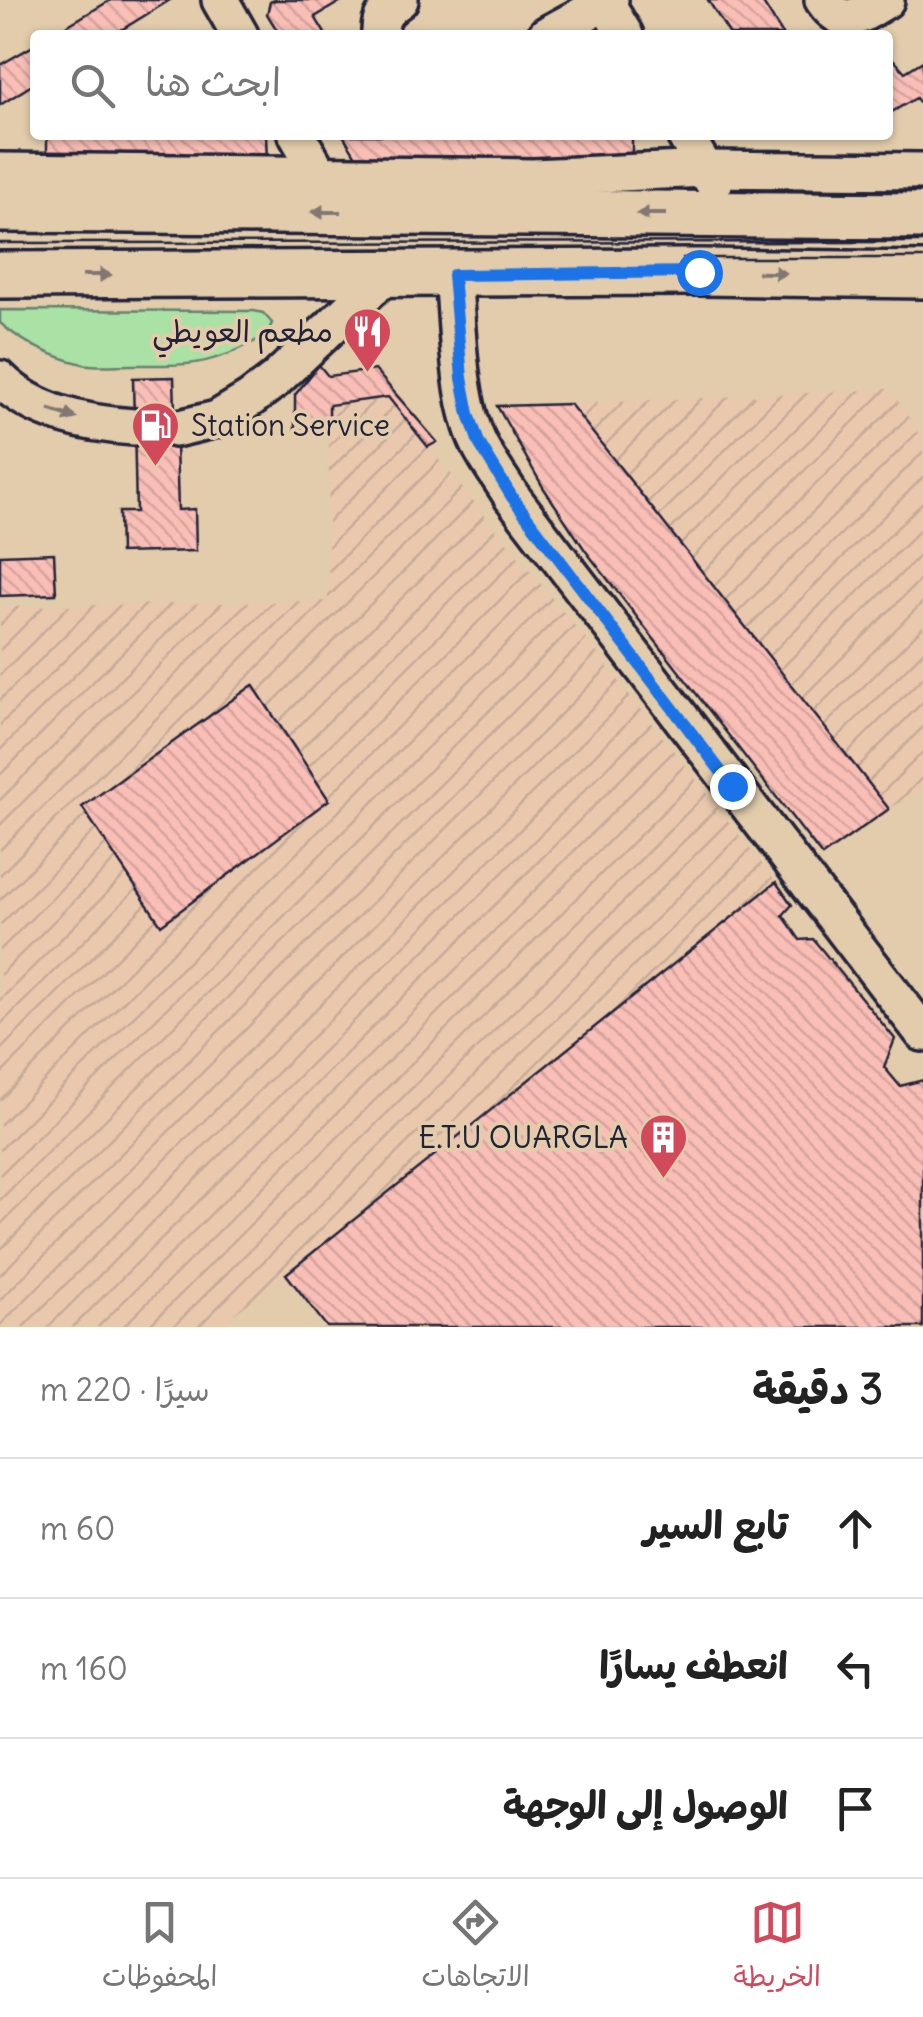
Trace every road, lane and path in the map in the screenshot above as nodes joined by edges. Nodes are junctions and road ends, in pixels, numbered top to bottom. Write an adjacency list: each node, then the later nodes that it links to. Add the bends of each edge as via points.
1 (220, 0): 6 (street)
2 (400, 0): 7 (street, via 385,11)
3 (823, 0): 4 (street, via 849,19)
4 (886, 0)
5 (606, 1): 8 (street); 9 (street)
6 (237, 30)
7 (380, 30)
8 (555, 30)
9 (622, 30)
10 (300, 140): 15 (street)
11 (688, 140): 12 (street)
12 (706, 170): 13 (street); 15 (street); 17 (street)
13 (923, 171)
14 (0, 172): 15 (street)
15 (320, 175)
16 (0, 210): 17 (main road, one-way to 16)
17 (733, 214): 18 (main road)
18 (923, 216)
19 (388, 273): 20 (main road, one-way to 19); 21 (main road); 25 (street, via 250,399 217,418)
20 (0, 275)
21 (453, 275): 22 (main road, one-way to 22); 26 (street, via 469,414 495,470)
22 (923, 275)
23 (0, 379): 24 (street, one-way to 24, via 58,414)
24 (134, 428)
25 (175, 428)
26 (923, 1033)

